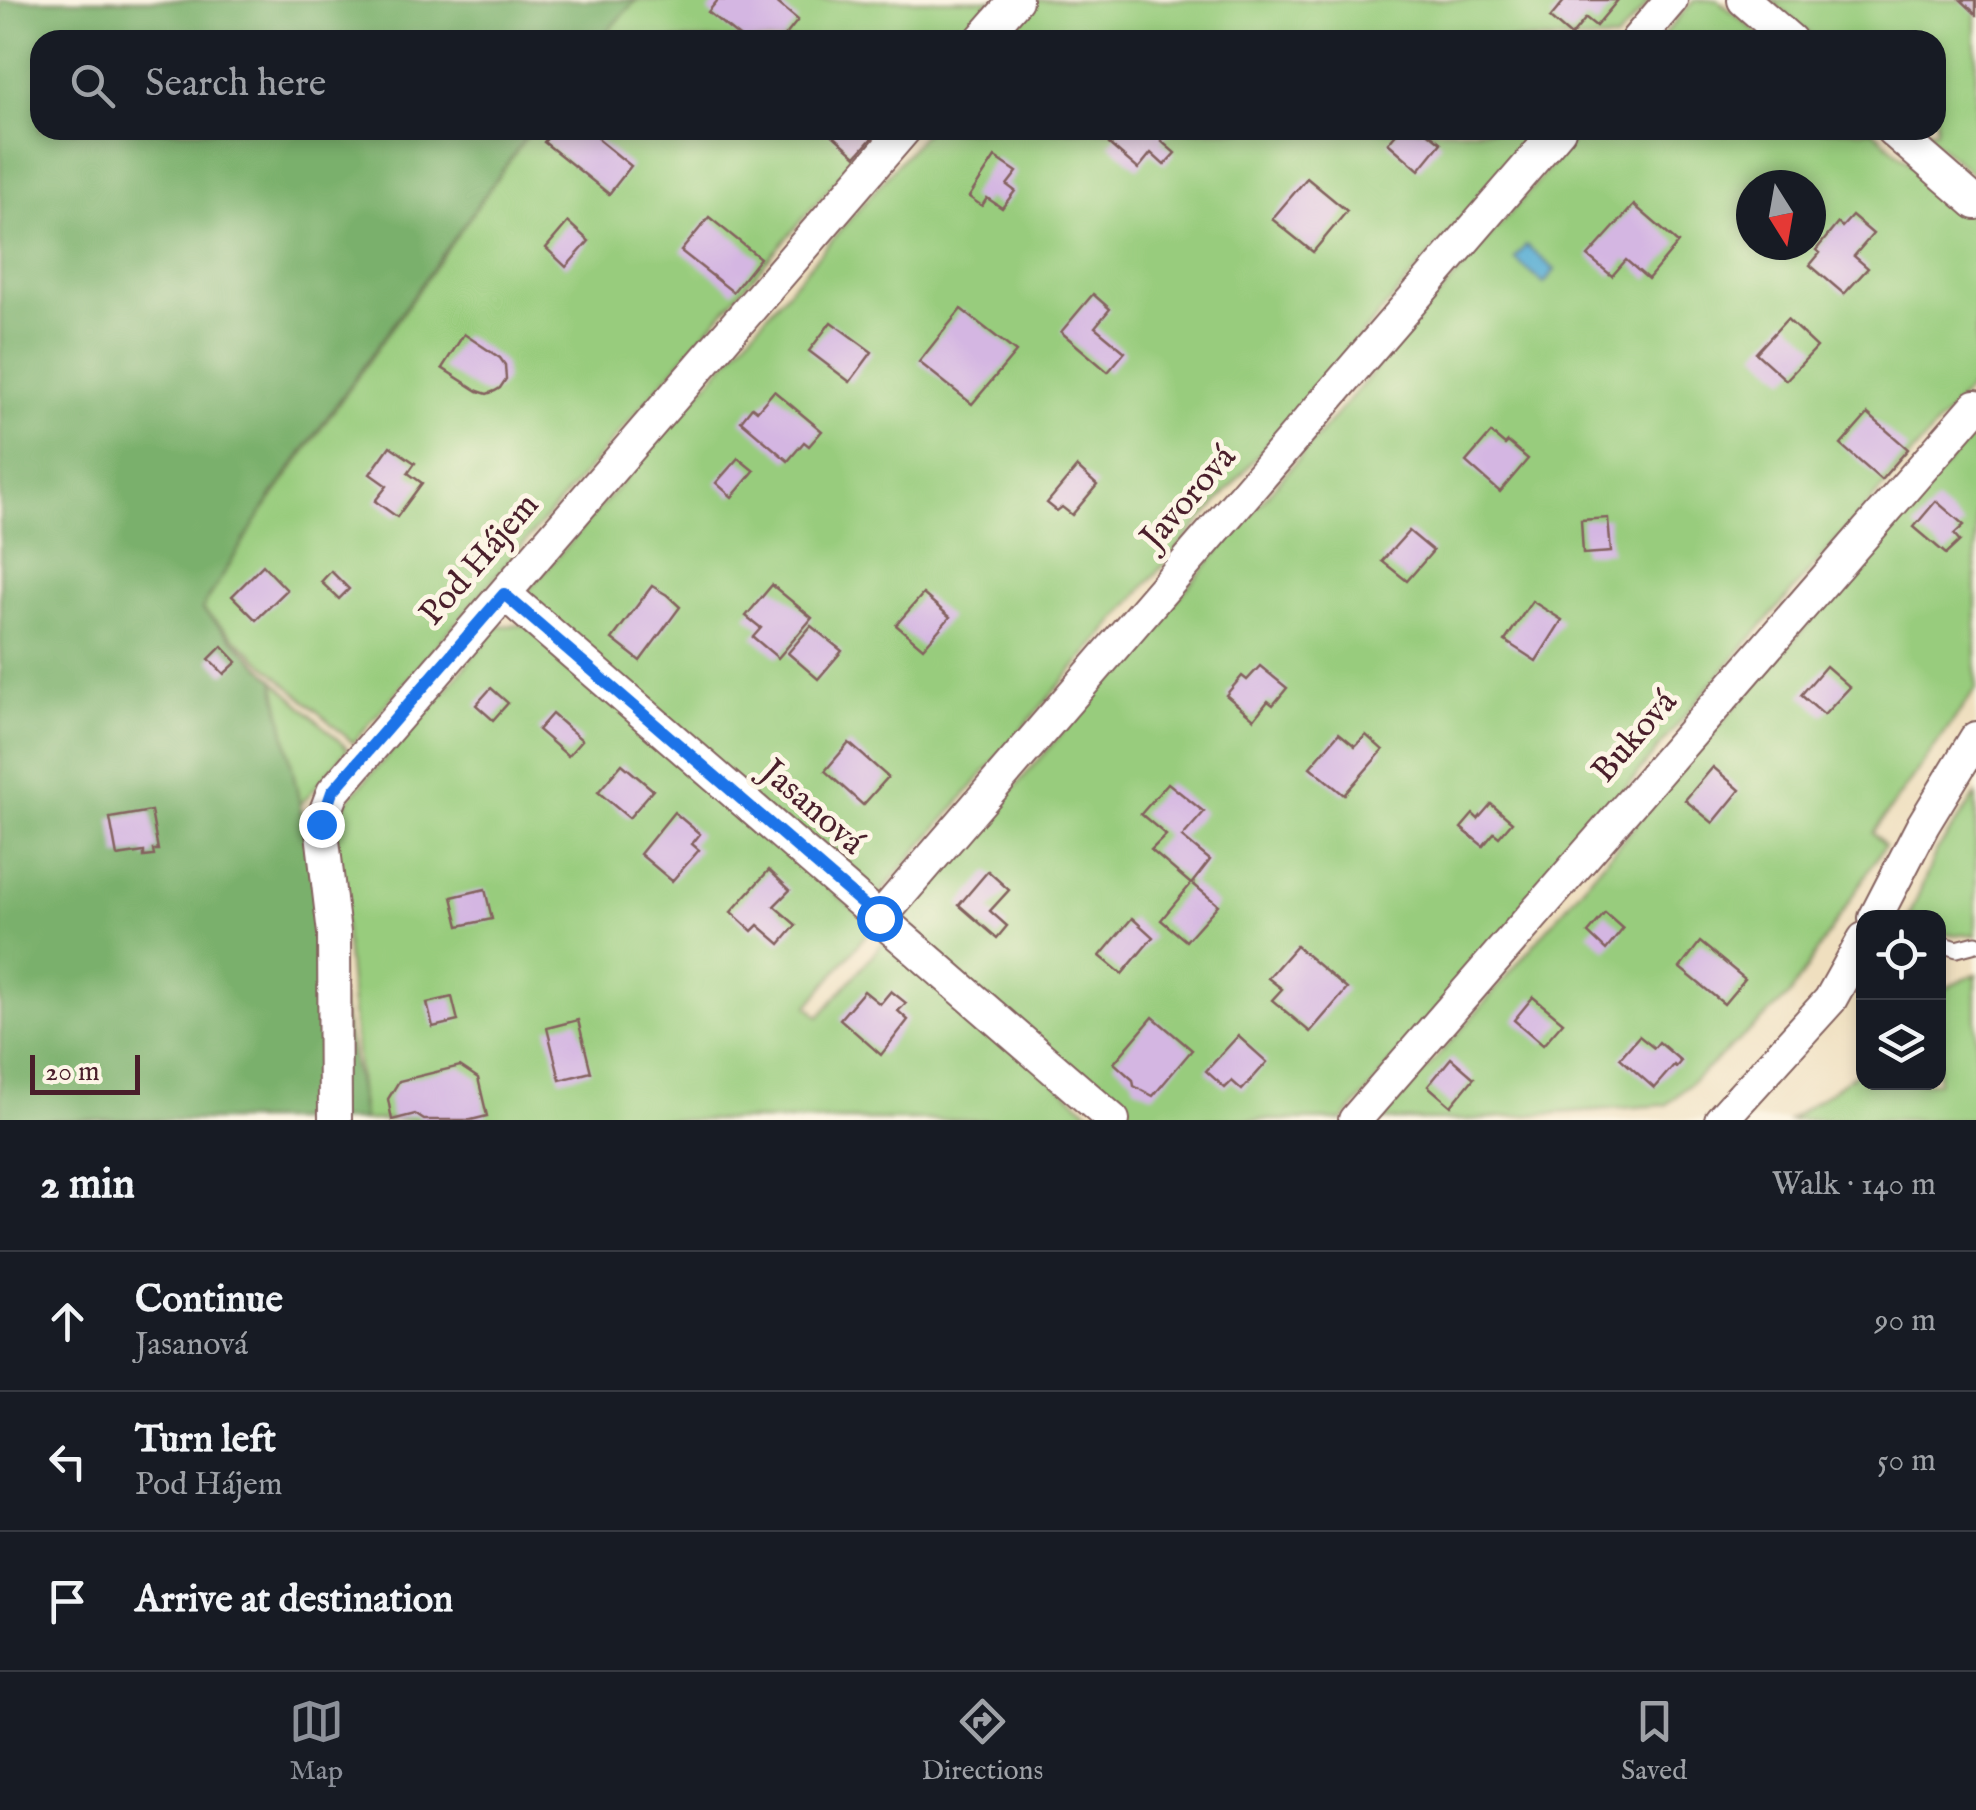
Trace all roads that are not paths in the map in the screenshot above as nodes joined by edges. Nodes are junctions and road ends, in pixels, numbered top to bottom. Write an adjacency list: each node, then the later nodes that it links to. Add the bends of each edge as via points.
1 (1016, 0): 4 (street)
2 (1671, 0): 5 (street)
3 (1744, 0): 6 (street)
4 (990, 30)
5 (1646, 30)
6 (1778, 30)
7 (895, 140): 12 (street, Pod Hájem)
8 (1550, 140): 15 (street, Javorová)
9 (1903, 140): 10 (street)
10 (1976, 204)
11 (1976, 406): 21 (street, Buková)
12 (504, 594): 15 (street, Jasanová); 19 (street, Pod Hájem, via 332,792 321,824 334,933)
13 (1976, 738): 14 (street)
14 (1879, 910)
15 (879, 918): 20 (street, Jasanová)
16 (1976, 944): 17 (lane)
17 (1946, 946)
18 (1856, 953): 22 (street, via 1830,1000)
19 (335, 1120)
20 (1114, 1120)
21 (1354, 1120)
22 (1720, 1120)

